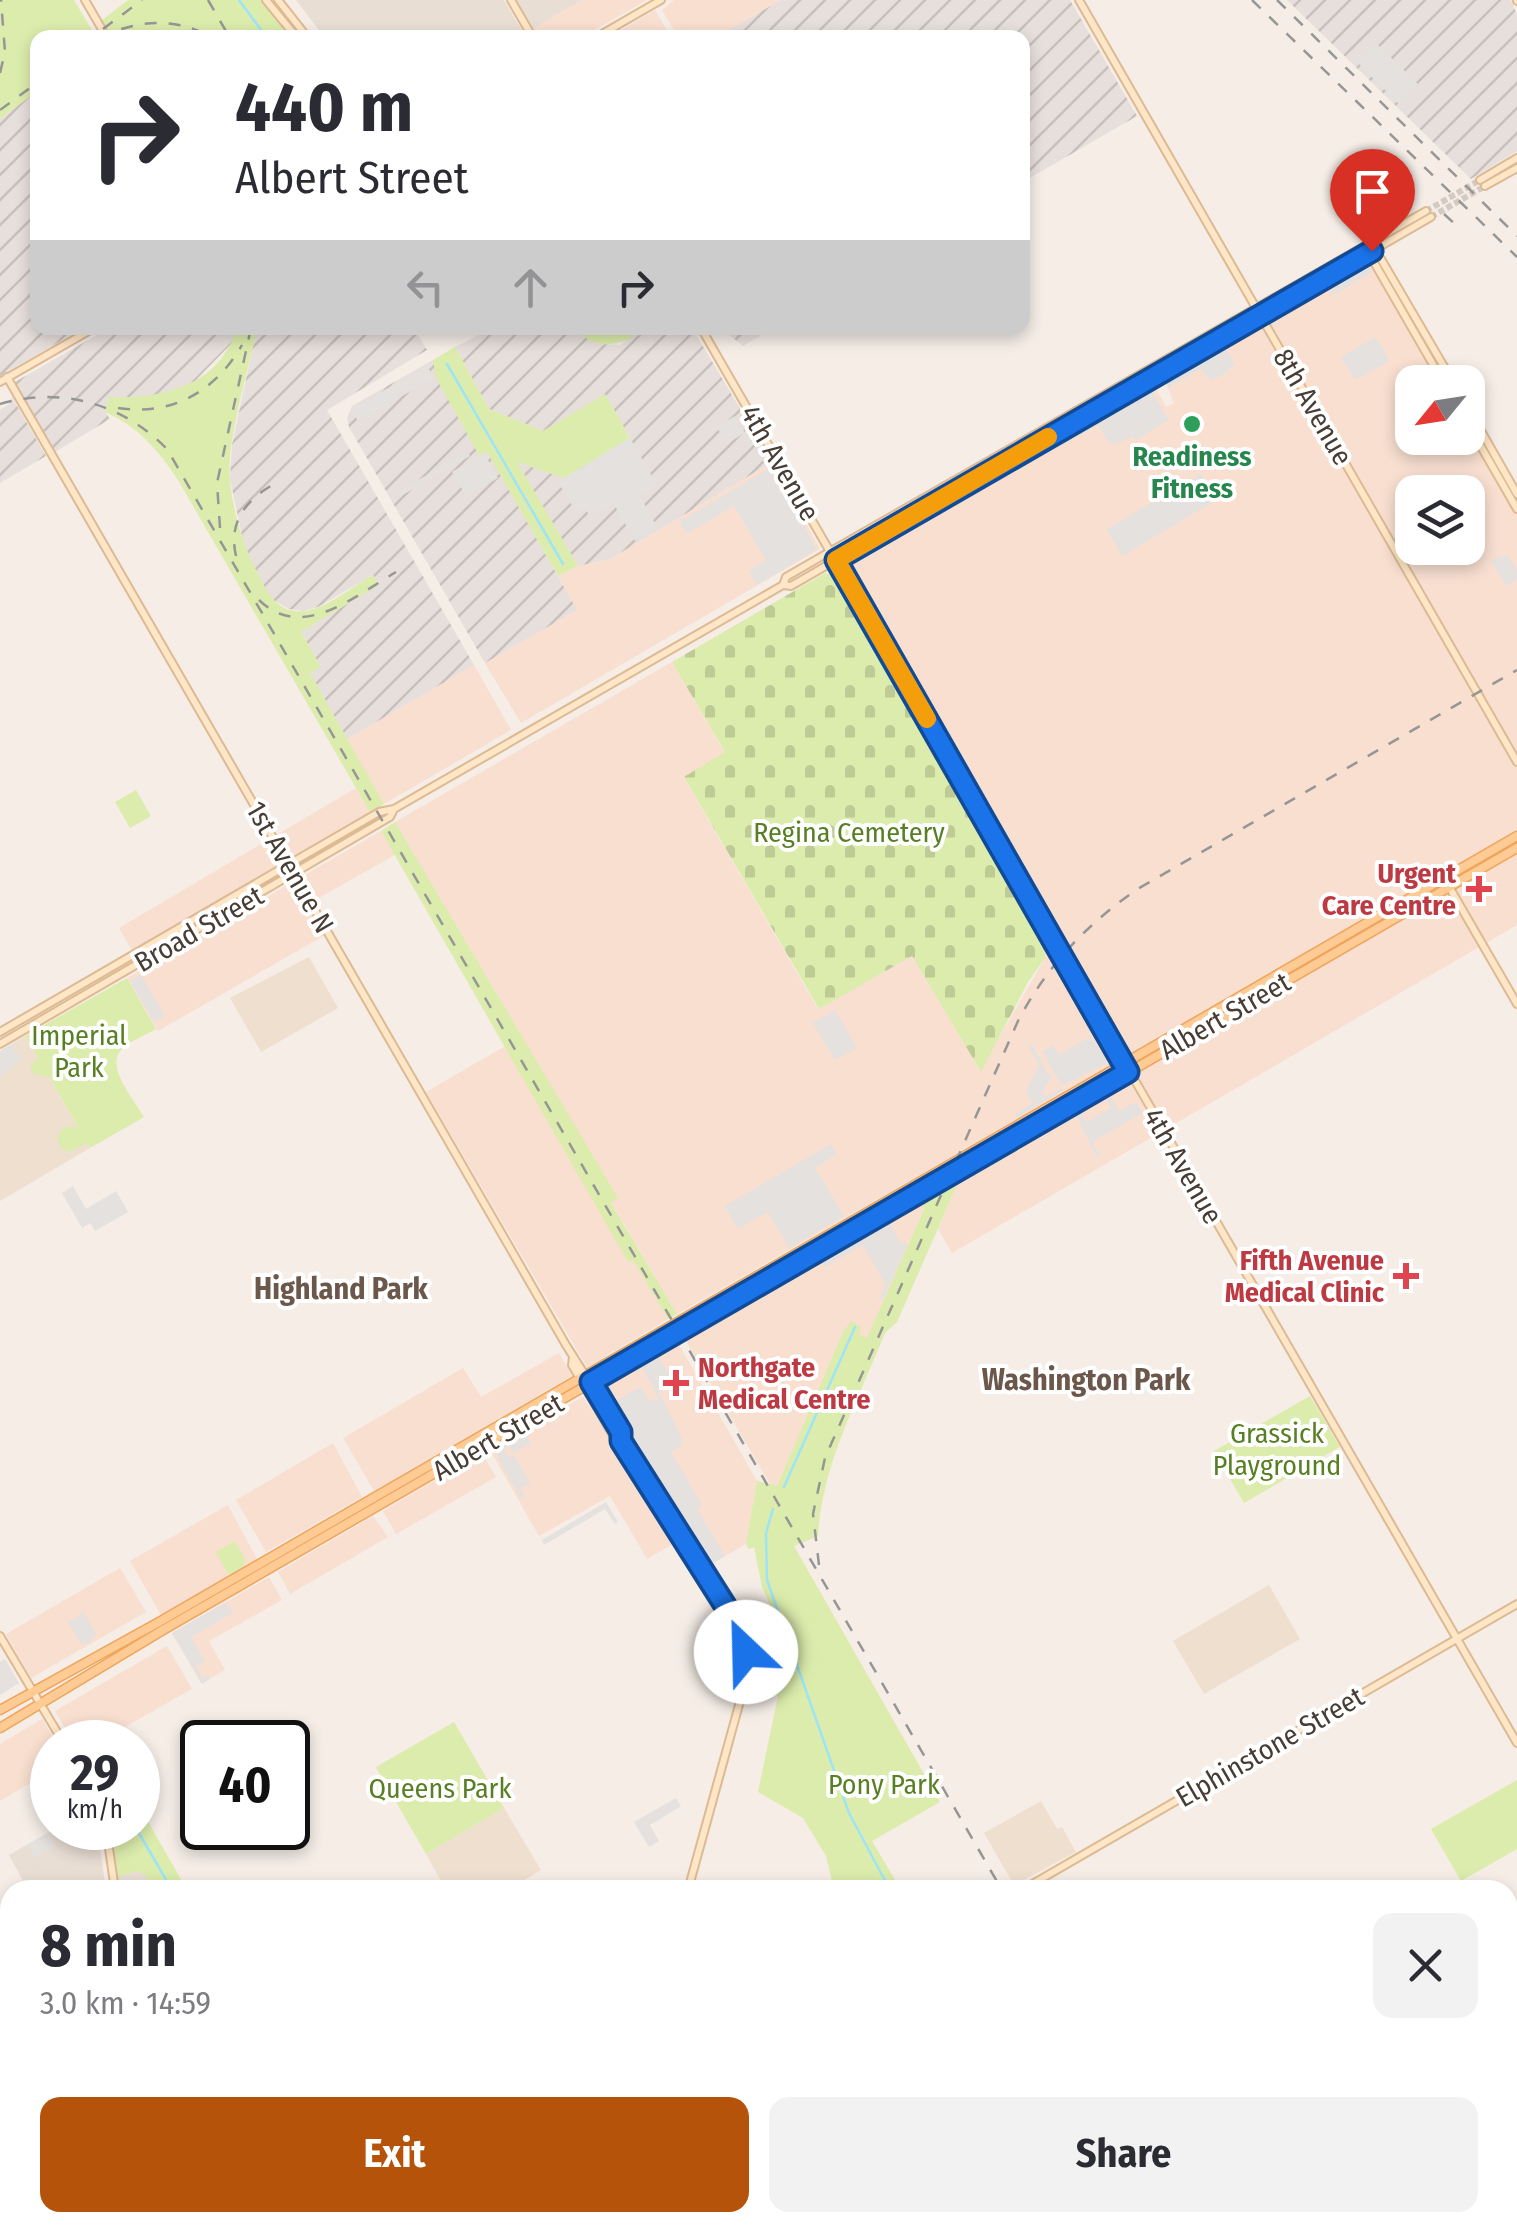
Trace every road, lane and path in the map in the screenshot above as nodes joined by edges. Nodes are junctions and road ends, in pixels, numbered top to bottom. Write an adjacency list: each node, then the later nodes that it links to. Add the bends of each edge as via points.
1 (85, 0): 7 (main road)
2 (266, 0): 8 (main road)
3 (278, 0): 9 (main road)
4 (511, 0): 10 (main road)
5 (661, 0): 11 (main road)
6 (1079, 0): 16 (main road, 8th Avenue)
7 (102, 30)
8 (290, 30)
9 (302, 30)
10 (528, 30)
11 (609, 30)
12 (1517, 158): 13 (main road, via 1482,183)
13 (1517, 168)
14 (1366, 244): 15 (main road); 15 (main road, Broad Street, via 1429,214); 16 (main road, Broad Street)
15 (1372, 251): 17 (main road, Broad Street); 20 (main road); 21 (main road)
16 (1255, 306): 17 (main road, 8th Avenue); 27 (main road, Broad Street)
17 (1260, 316): 28 (main road, Broad Street); 30 (main road, 8th Avenue)
18 (82, 335): 22 (main road)
19 (705, 335): 27 (main road, 4th Avenue)
20 (1434, 365)
21 (1442, 365)
22 (4, 380): 34 (main road, 1st Avenue N)
23 (1485, 438): 25 (main road)
24 (1485, 453): 26 (main road)
25 (1517, 494)
26 (1517, 509)
27 (832, 551): 28 (main road, 4th Avenue); 29 (main road, Broad Street)
28 (836, 560): 29 (main road, Broad Street); 40 (main road, 4th Avenue)
29 (783, 585): 31 (main road, Broad Street)
30 (1517, 762)
31 (394, 809): 34 (main road, Broad Street, via 385,808); 35 (main road, Broad Street)
32 (1517, 836): 36 (main road, Albert Street)
33 (1517, 848): 36 (main road, Albert Street)
34 (289, 866): 35 (main road, 1st Avenue N); 38 (main road, Broad Street)
35 (294, 874): 39 (main road, Broad Street); 41 (main road, 1st Avenue N)
36 (1446, 882): 37 (main road); 40 (main road, Albert Street)
37 (1517, 1004)
38 (0, 1032)
39 (0, 1044)
40 (1126, 1068): 41 (main road, Albert Street); 44 (main road, 4th Avenue)
41 (585, 1380): 45 (main road, Albert Street); 46 (main road, Albert Street); 53 (main road, 1st Avenue N, via 614,1437 733,1618 746,1652 742,1694)
42 (1517, 1604): 44 (main road, Elphinstone Street)
43 (0, 1636): 45 (main road)
44 (1457, 1639): 50 (main road, 4th Avenue); 54 (main road, Elphinstone Street)
45 (32, 1691): 46 (main road); 47 (main road, Albert Street)
46 (41, 1705): 48 (main road); 49 (main road, Albert Street)
47 (0, 1710)
48 (50, 1720)
49 (0, 1728)
50 (1517, 1742)
51 (109, 1850): 52 (main road)
52 (114, 1880)
53 (691, 1880)
54 (1039, 1880)

